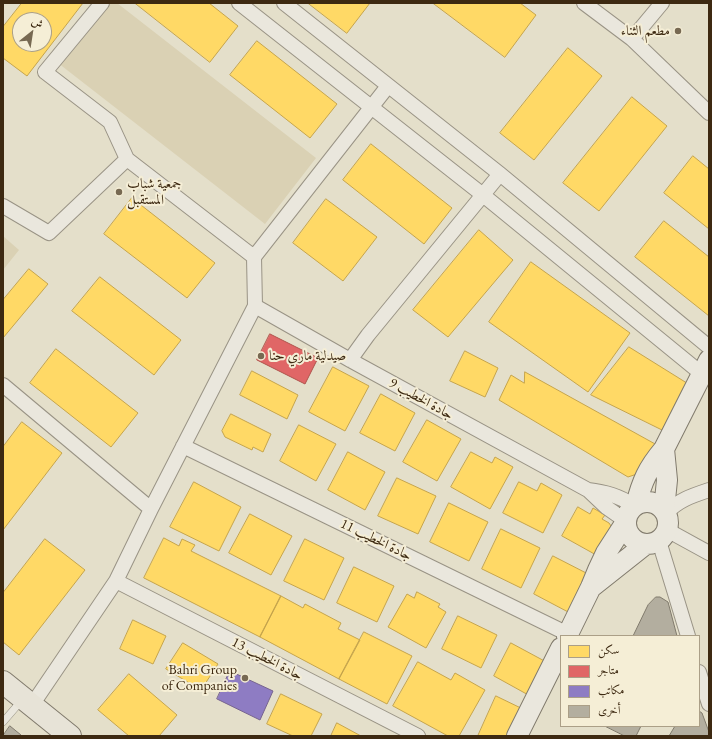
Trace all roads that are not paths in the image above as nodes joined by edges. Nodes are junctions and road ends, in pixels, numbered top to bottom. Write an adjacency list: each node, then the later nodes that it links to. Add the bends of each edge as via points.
1 (102, 3): 10 (street, via 44,72 110,122)
2 (239, 3): 8 (street)
3 (284, 3): 7 (street)
4 (584, 3): 6 (street)
5 (662, 3): 6 (street)
6 (632, 39): 9 (street)
7 (388, 86): 8 (street); 11 (street)
8 (371, 107): 12 (street); 14 (street)
9 (709, 113)
10 (127, 159): 13 (street, via 49,233); 14 (street)
11 (500, 174): 12 (street); 16 (street)
12 (483, 194): 17 (street); 18 (street)
13 (3, 206)
14 (254, 257): 15 (street)
15 (255, 306): 17 (street, جادة الخطيب 9); 20 (street)
16 (709, 346)
17 (350, 360): 24 (street, جادة الخطيب 9, via 588,490 606,507)
18 (706, 367): 21 (main road)
19 (3, 384): 23 (street)
20 (183, 446): 23 (street); 31 (street, جادة الخطيب 11)
21 (664, 449): 24 (main road, via 643,480); 25 (main road, via 667,480)
22 (709, 490): 25 (street, via 677,503)
23 (151, 509): 27 (street)
24 (631, 513): 25 (main road, via 641,503 651,502 660,507); 25 (main road, via 626,528 636,541 641,543); 28 (main road, via 606,554)
25 (660, 528): 26 (street); 28 (main road); 30 (street)
26 (709, 553)
27 (116, 581): 35 (street); 39 (street, جادة الخطيب 13)
28 (591, 587): 29 (main road)
29 (567, 635)
30 (688, 635)
31 (560, 636)
32 (560, 649): 40 (main road)
33 (700, 675): 36 (street)
34 (3, 682): 35 (main road)
35 (28, 702): 37 (lane); 38 (main road)
36 (709, 704)
37 (3, 722)
38 (70, 736)
39 (418, 736)
40 (517, 736)

